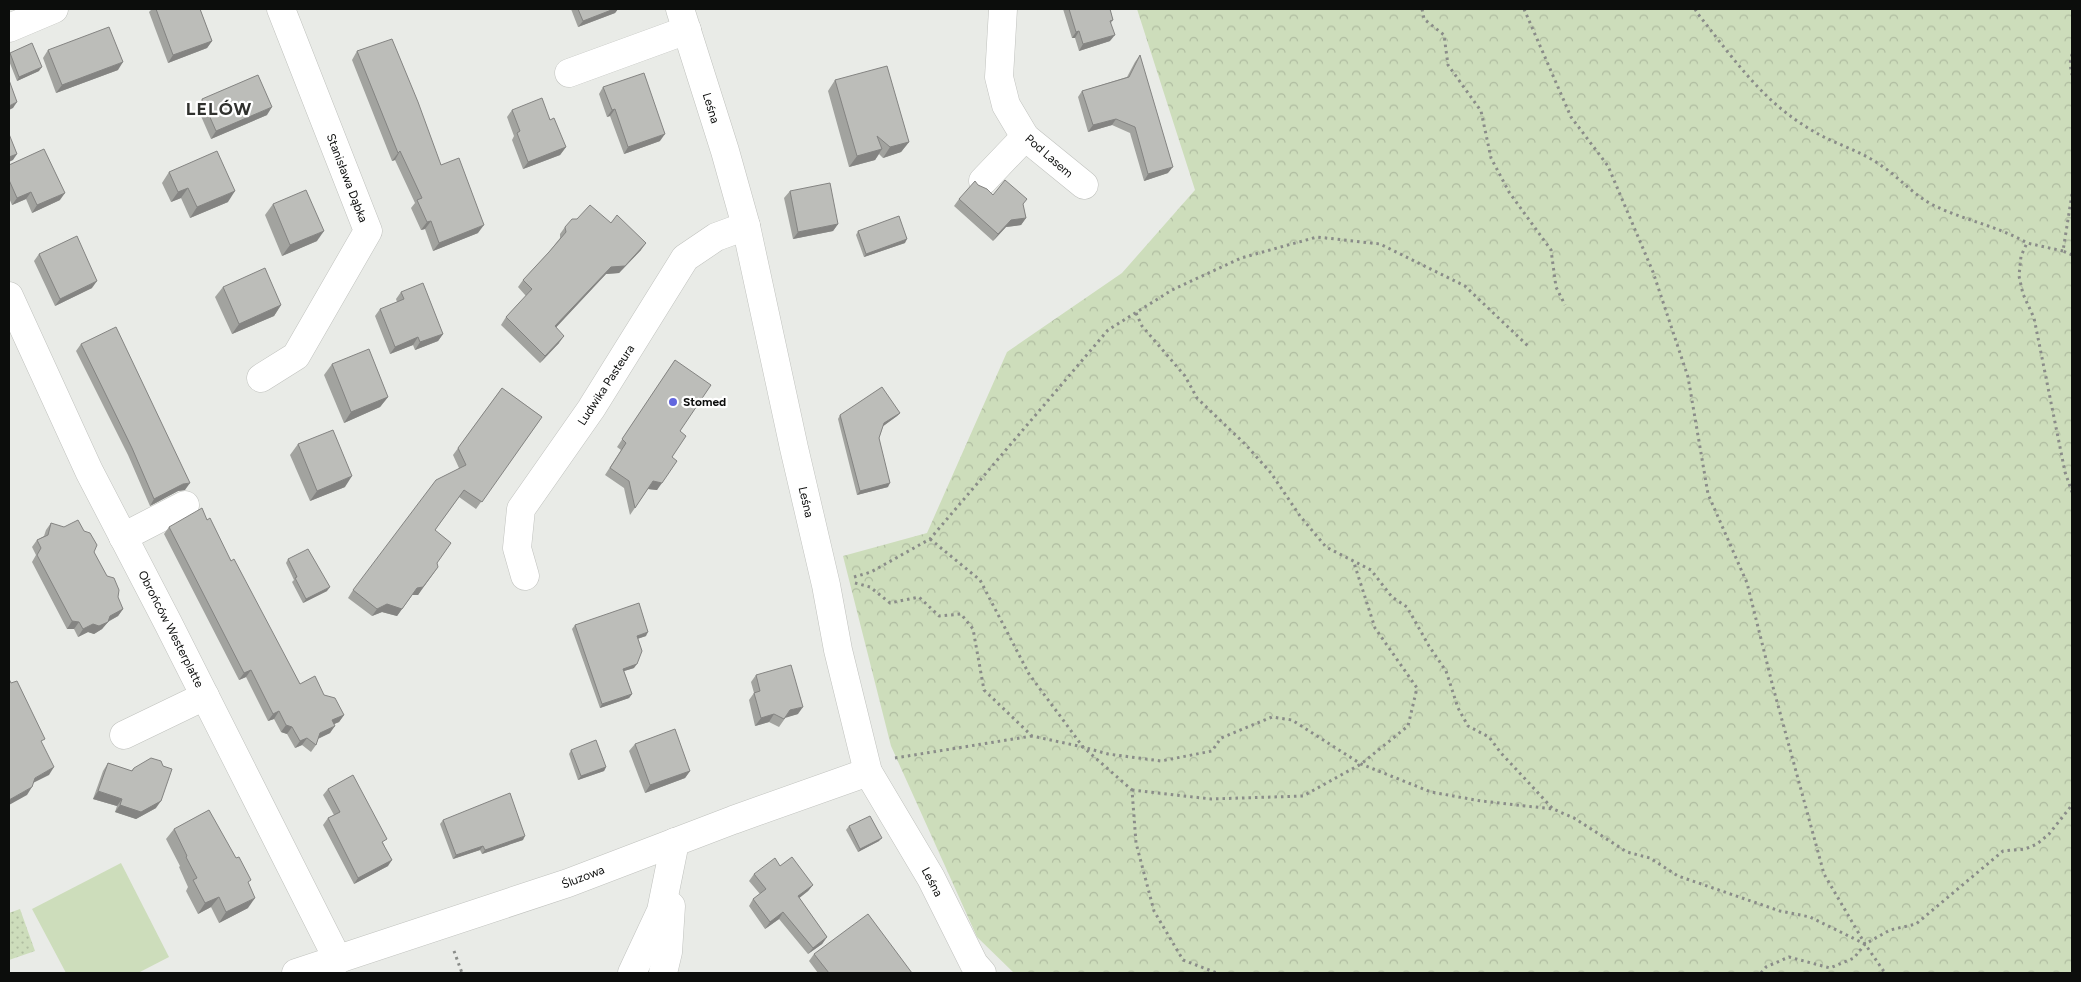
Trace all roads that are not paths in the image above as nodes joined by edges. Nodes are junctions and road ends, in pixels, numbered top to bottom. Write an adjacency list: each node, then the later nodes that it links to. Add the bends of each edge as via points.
1 (54, 9): 5 (street)
2 (281, 9): 12 (street, Stanisława Dąbka, via 368,231 296,356)
3 (1003, 9): 7 (street, Pod Lasem, via 999,77 1006,105)
4 (684, 19): 6 (street); 10 (street, Leśna)
5 (9, 28)
6 (569, 73)
7 (1025, 137): 8 (street); 9 (street, Pod Lasem)
8 (984, 180)
9 (1084, 185)
10 (746, 226): 15 (street, Ludwika Pasteura, via 716,237 685,258 591,409 521,509 517,548); 18 (street, Leśna, via 792,439 834,582 838,650)
11 (9, 296): 14 (street, Obrońców Westerplatte, via 89,471)
12 (261, 378)
13 (185, 505): 14 (street)
14 (123, 537): 16 (street, Obrońców Westerplatte)
15 (525, 576)
16 (205, 696): 17 (street); 20 (street, Obrońców Westerplatte)
17 (124, 735)
18 (868, 772): 19 (street, Śluzowa); 24 (street, Leśna, via 931,878 974,964)
19 (675, 842): 20 (street, Śluzowa, via 568,883); 22 (street, via 662,911); 23 (street, via 668,952)
20 (338, 960): 21 (street, Śluzowa)
21 (296, 973)
22 (632, 973)
23 (663, 973)
24 (982, 973)

